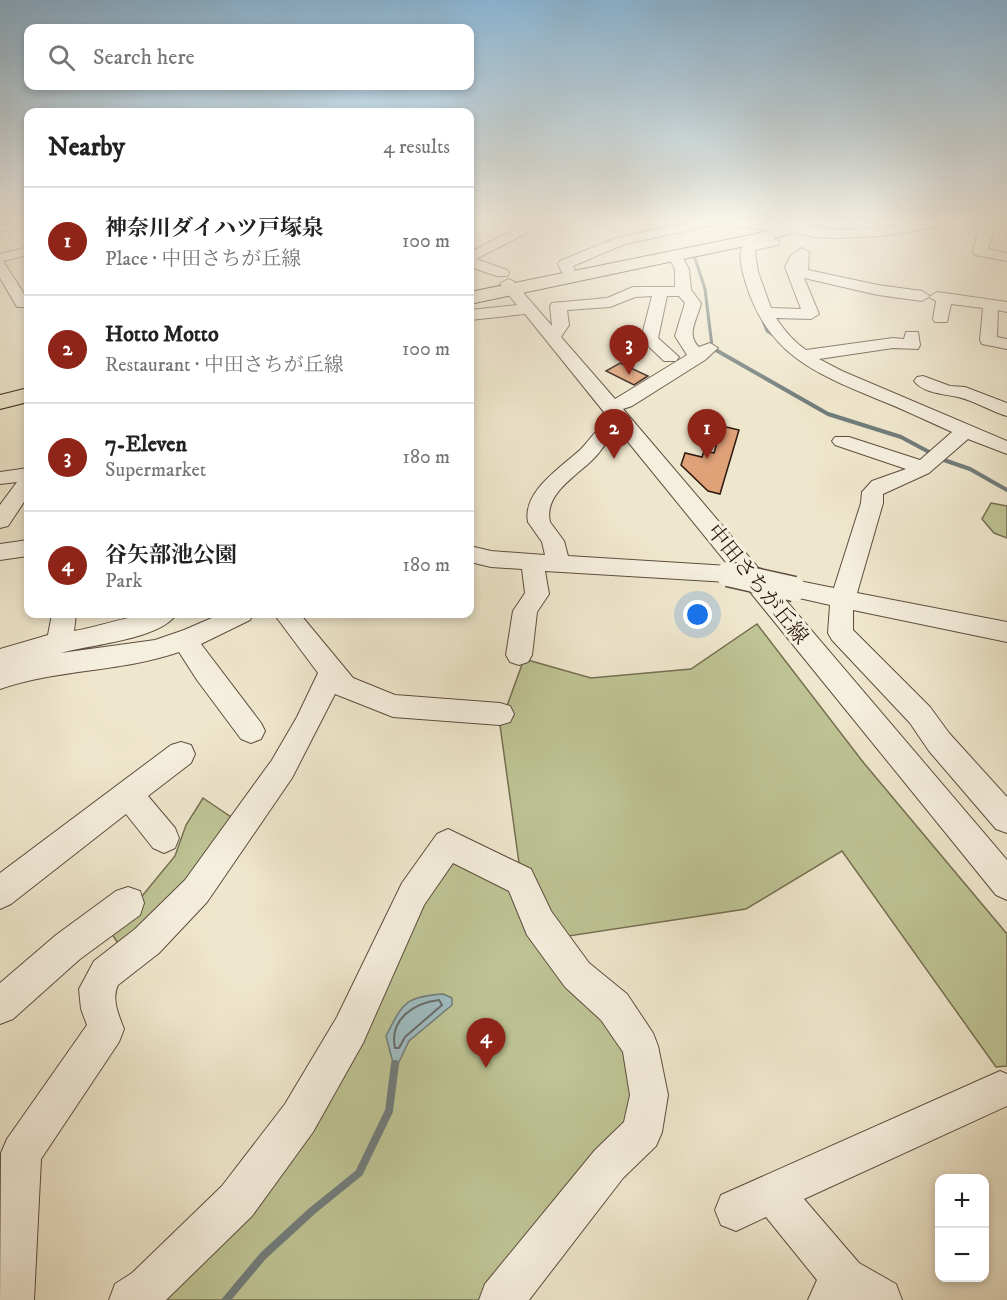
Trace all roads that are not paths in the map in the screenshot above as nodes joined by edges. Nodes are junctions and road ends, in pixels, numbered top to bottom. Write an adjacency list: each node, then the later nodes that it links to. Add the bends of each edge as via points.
1 (515, 281): 7 (main road)
2 (517, 281): 7 (main road)
3 (683, 281): 11 (street)
4 (753, 281): 17 (street)
5 (798, 281): 17 (street, via 811,314)
6 (836, 281): 13 (street)
7 (508, 282): 9 (main road); 12 (main road); 16 (street, 中田さちが丘線)
8 (14, 288): 14 (street)
9 (474, 291)
10 (661, 291): 11 (street); 20 (street, via 633,292 610,302 558,306 561,325); 24 (street, via 649,339)
11 (683, 291): 31 (street, via 693,303 681,334 683,341 705,352 625,402)
12 (474, 296)
13 (934, 297): 15 (street); 19 (street)
14 (21, 304)
15 (999, 306): 22 (street, via 988,340)
16 (529, 309): 18 (street); 20 (street, 中田さちが丘線)
17 (765, 313): 23 (street, via 771,328)
18 (474, 315)
19 (941, 319)
20 (553, 336): 31 (street, 中田さちが丘線)
21 (912, 336): 23 (street, via 912,345 893,343)
22 (1007, 344)
23 (802, 356): 32 (street, via 831,374)
24 (670, 357)
25 (923, 381): 30 (street)
26 (24, 388): 27 (main road)
27 (0, 394)
28 (24, 395): 29 (main road)
29 (0, 402)
30 (1007, 410)
31 (618, 416): 43 (street, via 589,452 547,492 537,515 557,552); 62 (street, 中田さちが丘線)
32 (964, 432): 34 (street); 35 (street)
33 (842, 441): 35 (street)
34 (1002, 442)
35 (923, 467): 44 (street, via 880,484 872,492)
36 (24, 475): 37 (street)
37 (0, 478)
38 (24, 488): 39 (street)
39 (0, 521)
40 (24, 549): 41 (street)
41 (0, 552)
42 (474, 555): 43 (street)
43 (544, 563): 44 (street, bridge, via 728,574); 52 (street, via 537,594 525,611)
44 (843, 598): 49 (street); 60 (street, via 841,633 921,715 939,742)
45 (63, 618): 51 (street)
46 (233, 618): 50 (street)
47 (288, 618): 54 (street)
48 (141, 619): 51 (street, via 102,636)
49 (1007, 632)
50 (186, 641): 55 (street, via 142,653 21,670); 57 (street)
51 (59, 644): 53 (street)
52 (519, 655)
53 (0, 660)
54 (332, 672): 56 (street, via 344,686 393,706); 70 (street, via 282,769 196,891 147,941 106,973 97,989 106,1029 21,1153)
55 (0, 678)
56 (500, 714)
57 (251, 730)
58 (182, 754): 59 (street)
59 (128, 794): 61 (street); 63 (street)
60 (1007, 819)
61 (164, 838)
62 (1007, 884)
63 (0, 893)
64 (128, 903): 65 (street, via 68,947)
65 (0, 1006)
66 (1000, 1090): 67 (street)
67 (772, 1193): 68 (street); 69 (street)
68 (736, 1210)
69 (837, 1289): 73 (street)
70 (12, 1300)
71 (131, 1300): 72 (street, via 237,1201 299,1118 350,1030 413,894 448,844 520,880 540,923 577,975 614,1007 640,1046 649,1095 642,1132 609,1164)
72 (501, 1300)
73 (880, 1300)

